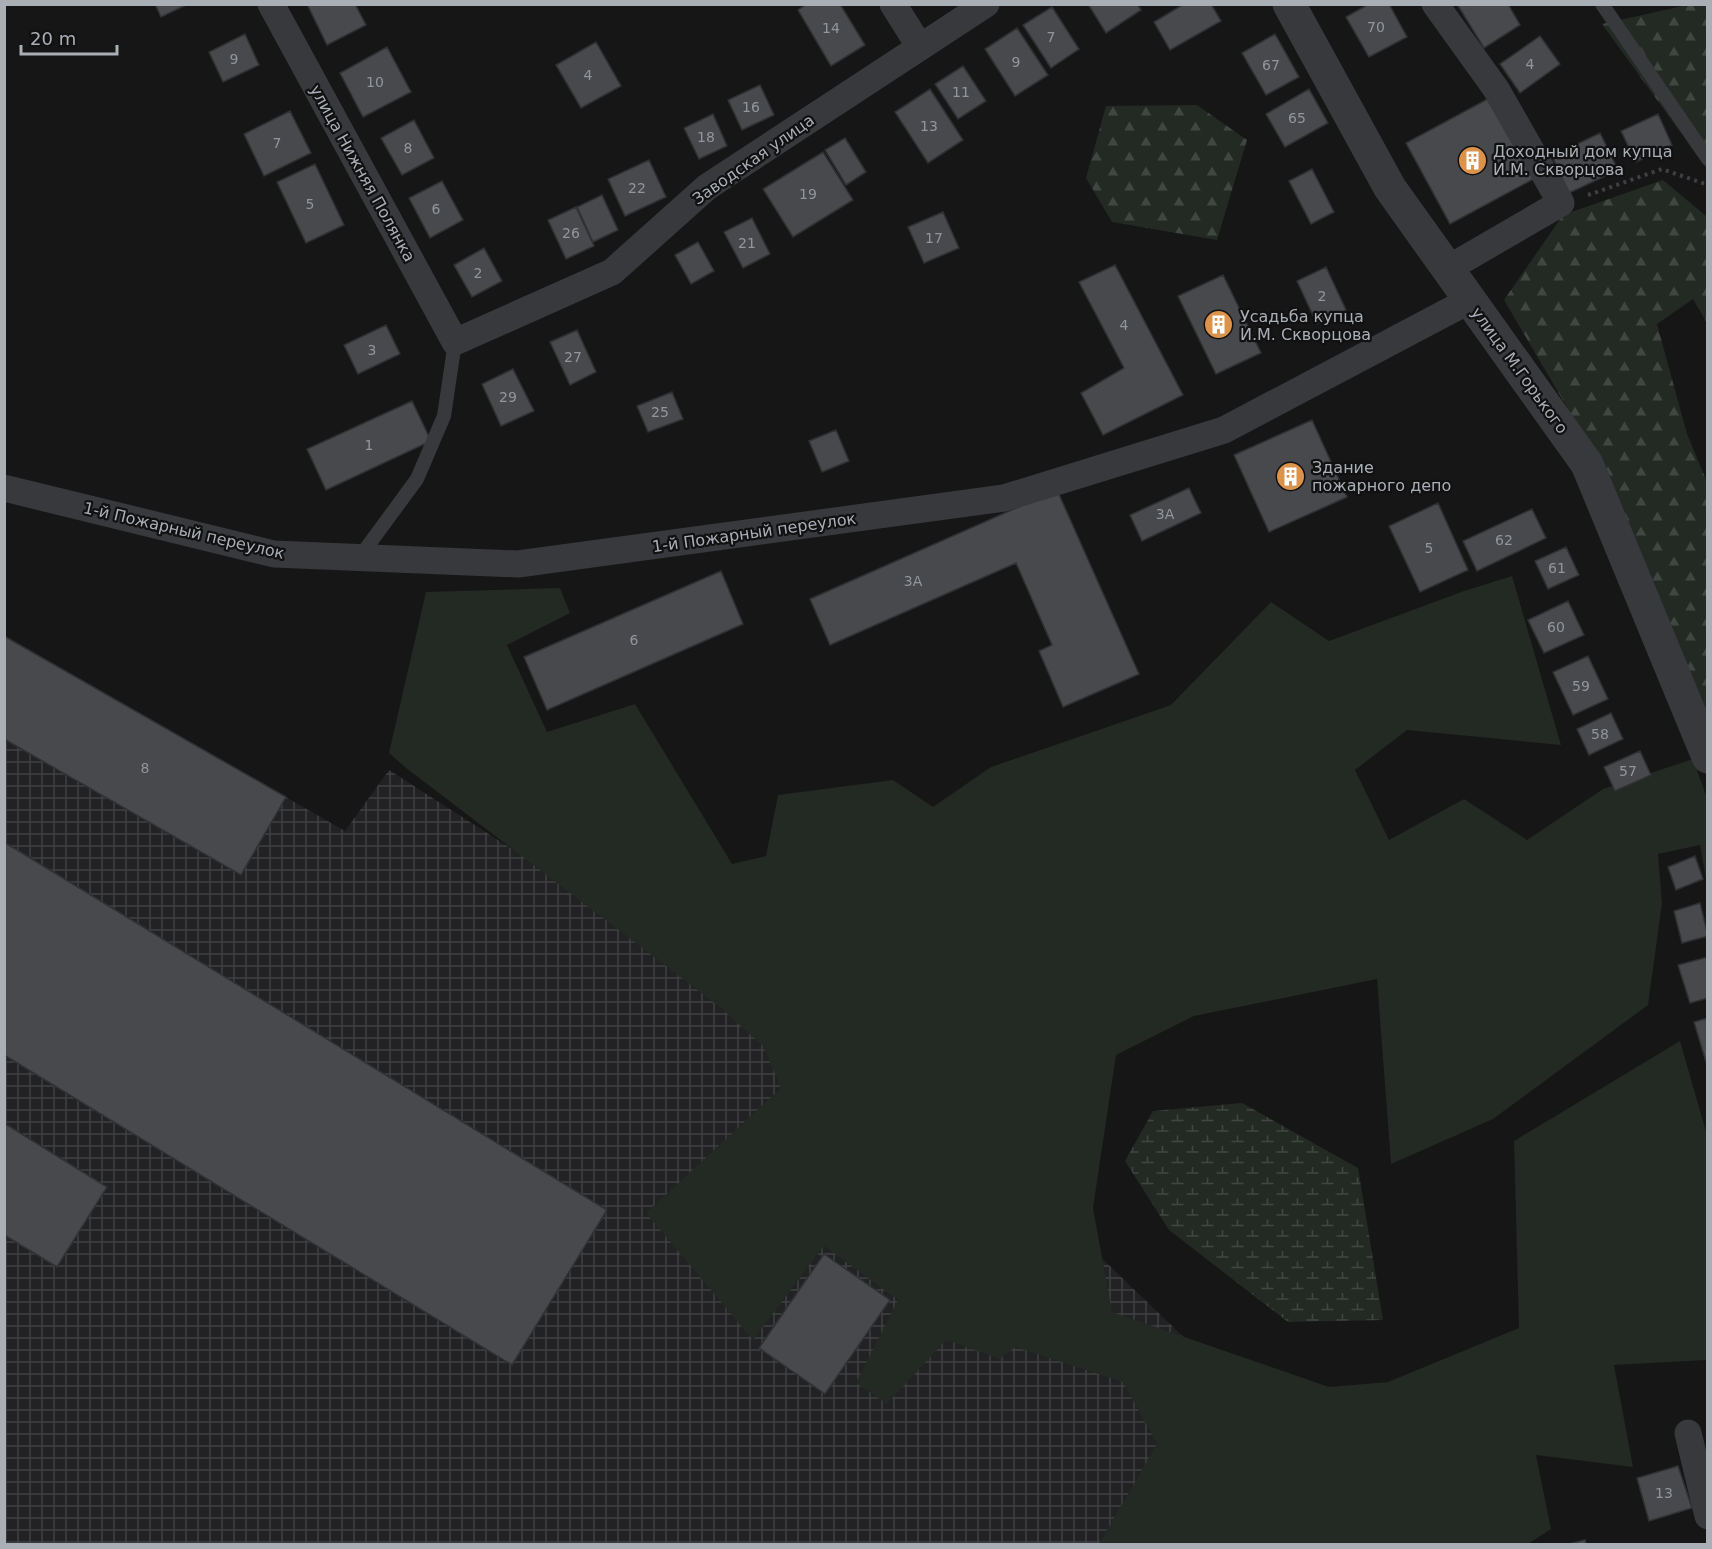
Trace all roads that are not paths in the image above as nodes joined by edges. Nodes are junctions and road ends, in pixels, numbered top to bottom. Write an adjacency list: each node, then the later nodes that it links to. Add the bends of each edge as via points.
1 (271, 4): 11 (street, улица Нижняя Полянка)
2 (893, 4): 7 (street)
3 (986, 4): 7 (street, Заводская улица)
4 (1289, 4): 9 (street, улица М.Горького, via 1390,188)
5 (1435, 4): 9 (street, via 1496,89 1561,203)
6 (1602, 4): 8 (lane)
7 (920, 47): 11 (street, Заводская улица, via 707,187 612,272)
8 (1707, 159)
9 (1449, 268): 10 (street, улица М.Горького)
10 (1470, 300): 13 (street, 1-й Пожарный переулок, via 1224,430 1004,498 518,564); 14 (street, улица М.Горького, via 1587,464)
11 (455, 342): 13 (lane, via 444,416 417,479)
12 (4, 488): 13 (street, 1-й Пожарный переулок, via 274,554)
13 (359, 558)
14 (1707, 757)
15 (1688, 1433): 16 (street)
16 (1707, 1516)

